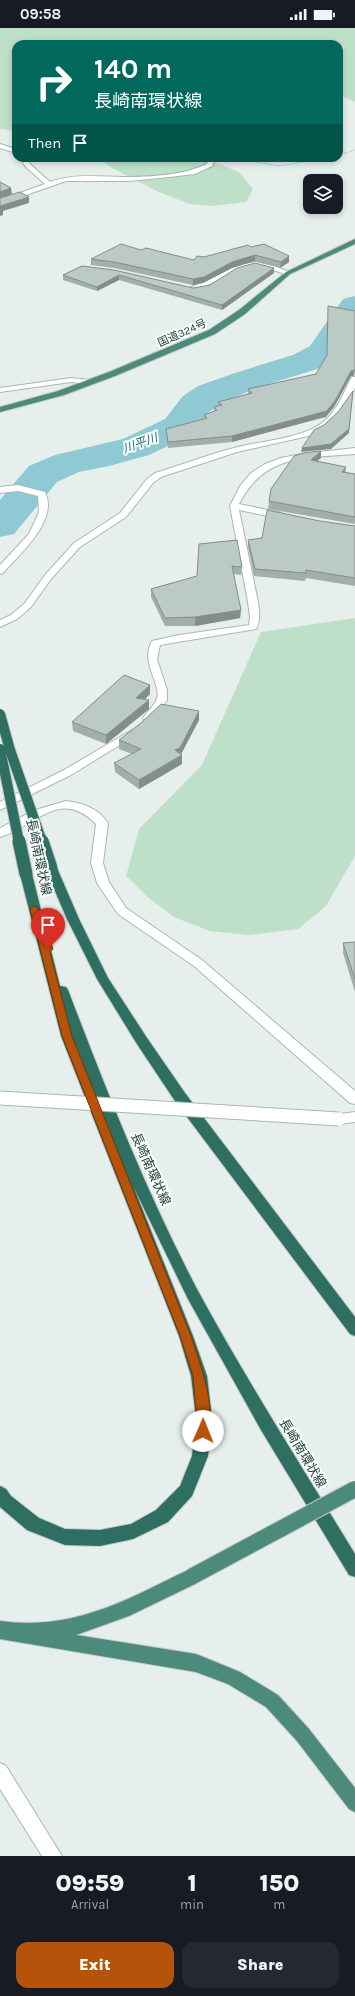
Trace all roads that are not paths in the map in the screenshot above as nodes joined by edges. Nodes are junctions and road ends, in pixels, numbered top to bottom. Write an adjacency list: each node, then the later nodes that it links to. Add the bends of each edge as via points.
1 (0, 146): 2 (street)
2 (12, 149)
3 (26, 162): 5 (street)
4 (211, 162): 5 (street, via 210,165 195,172 128,179 78,178)
5 (48, 184): 7 (street)
6 (0, 196): 7 (street)
7 (13, 198): 8 (street)
8 (0, 202)
9 (355, 241): 10 (highway, 国道324号)
10 (288, 273): 11 (street, via 255,264 234,270 206,286); 13 (highway, 国道324号, via 242,312 212,332)
11 (188, 289)
12 (355, 379): 21 (street, via 338,408 325,424 316,429 305,434 235,450 158,475 150,481 123,515 77,545 48,577 28,605 14,617)
13 (90, 382): 14 (street, via 71,380); 15 (highway, 国道324号)
14 (0, 390)
15 (0, 410)
16 (355, 451): 18 (street, via 283,459 263,467 248,481 237,496)
17 (0, 490): 20 (street, via 18,488 42,494 43,512 33,535)
18 (234, 506): 19 (street); 24 (street, via 253,602 253,627 170,638 155,643 152,659 162,690 162,700 155,712 107,751)
19 (289, 518)
20 (0, 571)
21 (0, 624)
22 (0, 714): 30 (highway, bridge, via 51,868 103,979 180,1097)
23 (0, 749): 26 (highway, 長崎南環状線, bridge)
24 (0, 806)
25 (0, 833): 28 (street, via 58,804 77,805 93,812 102,823 97,863 103,883 122,911 198,963)
26 (34, 909): 32 (highway, via 67,1036 186,1336 199,1376 204,1418 200,1456 186,1491 162,1516 133,1531 100,1538 65,1537 33,1524); 33 (highway, 長崎南環状線, via 77,1030 129,1163 193,1295 267,1425)
27 (0, 1098): 29 (street, bridge, via 339,1120)
28 (355, 1099)
29 (355, 1117)
30 (355, 1329)
31 (355, 1489): 34 (highway, bridge, via 191,1577 101,1620 65,1629)
32 (0, 1494)
33 (355, 1569)
34 (8, 1632): 36 (highway, via 196,1663 234,1678 272,1702 303,1735)
35 (0, 1772): 37 (street)
36 (355, 1803)
37 (53, 1856)

